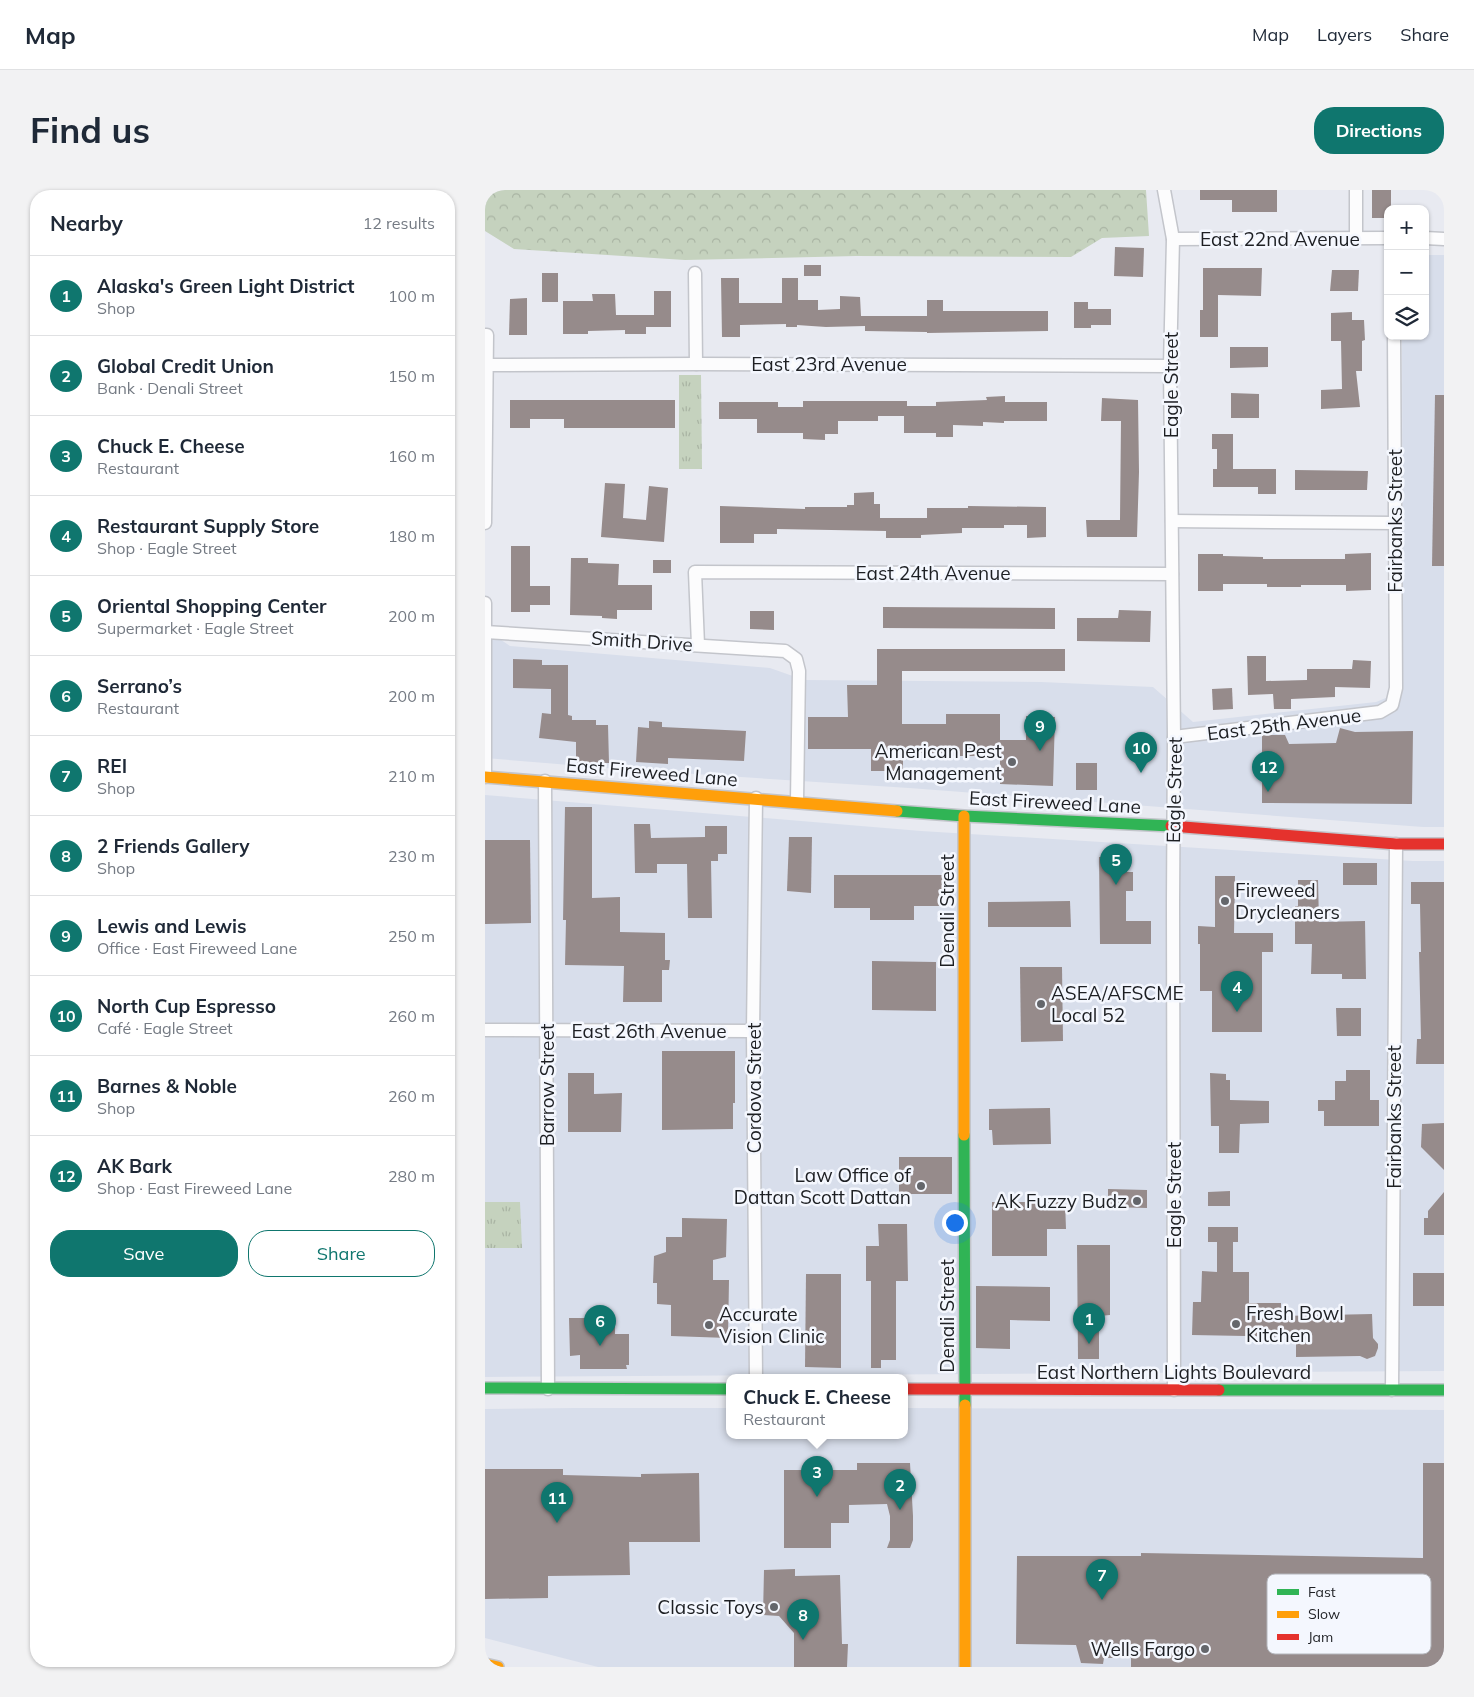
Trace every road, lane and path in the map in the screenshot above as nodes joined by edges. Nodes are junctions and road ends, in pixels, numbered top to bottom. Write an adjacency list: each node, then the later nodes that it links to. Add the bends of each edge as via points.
1 (1164, 190): 5 (street, Eagle Street)
2 (1356, 190): 6 (street)
3 (1384, 238): 6 (street, East 22nd Avenue)
4 (1429, 238): 7 (street)
5 (1173, 239): 6 (street, East 22nd Avenue); 13 (street, Eagle Street)
6 (1356, 239)
7 (1444, 239)
8 (695, 273): 11 (street)
9 (486, 335): 12 (street)
10 (1394, 340): 16 (street, Fairbanks Street)
11 (696, 364): 12 (street, East 23rd Avenue); 13 (street, East 23rd Avenue)
12 (488, 365): 15 (street)
13 (1171, 366): 14 (street, Eagle Street)
14 (1172, 521): 16 (street); 17 (street, Eagle Street)
15 (485, 523)
16 (1395, 523): 21 (street, Fairbanks Street, via 1395,688)
17 (1171, 574): 20 (street, East 24th Avenue, via 695,572); 22 (street, Eagle Street)
18 (485, 603): 19 (street)
19 (485, 632): 20 (street, Smith Drive); 23 (street)
20 (698, 645): 26 (street, Smith Drive, via 785,651 796,660 799,671)
21 (1392, 705): 22 (street, East 25th Avenue, via 1380,712)
22 (1174, 737): 28 (street, Eagle Street)
23 (485, 777): 24 (main road, East Fireweed Lane)
24 (545, 781): 25 (main road, East Fireweed Lane); 32 (street, Barrow Street)
25 (756, 798): 26 (main road, East Fireweed Lane); 33 (street, Cordova Street)
26 (797, 801): 27 (main road, East Fireweed Lane)
27 (964, 816): 28 (main road, East Fireweed Lane); 39 (main road, Denali Street)
28 (1173, 826): 29 (main road, East Fireweed Lane); 40 (street, Eagle Street)
29 (1396, 844): 30 (main road, East Fireweed Lane); 41 (street, Fairbanks Street)
30 (1444, 844)
31 (485, 1030): 32 (street, East 26th Avenue)
32 (547, 1031): 33 (street, East 26th Avenue); 36 (street, Barrow Street)
33 (753, 1031): 34 (street, Cordova Street)
34 (756, 1374)
35 (485, 1388): 36 (main road)
36 (548, 1389): 37 (main road)
37 (726, 1389)
38 (908, 1389): 39 (main road, East Northern Lights Boulevard)
39 (965, 1389): 40 (main road, East Northern Lights Boulevard); 45 (main road, Denali Street)
40 (1174, 1390): 41 (main road, East Northern Lights Boulevard)
41 (1392, 1390): 42 (main road, East Northern Lights Boulevard)
42 (1444, 1390)
43 (485, 1664): 44 (main road)
44 (498, 1667)
45 (965, 1667)

